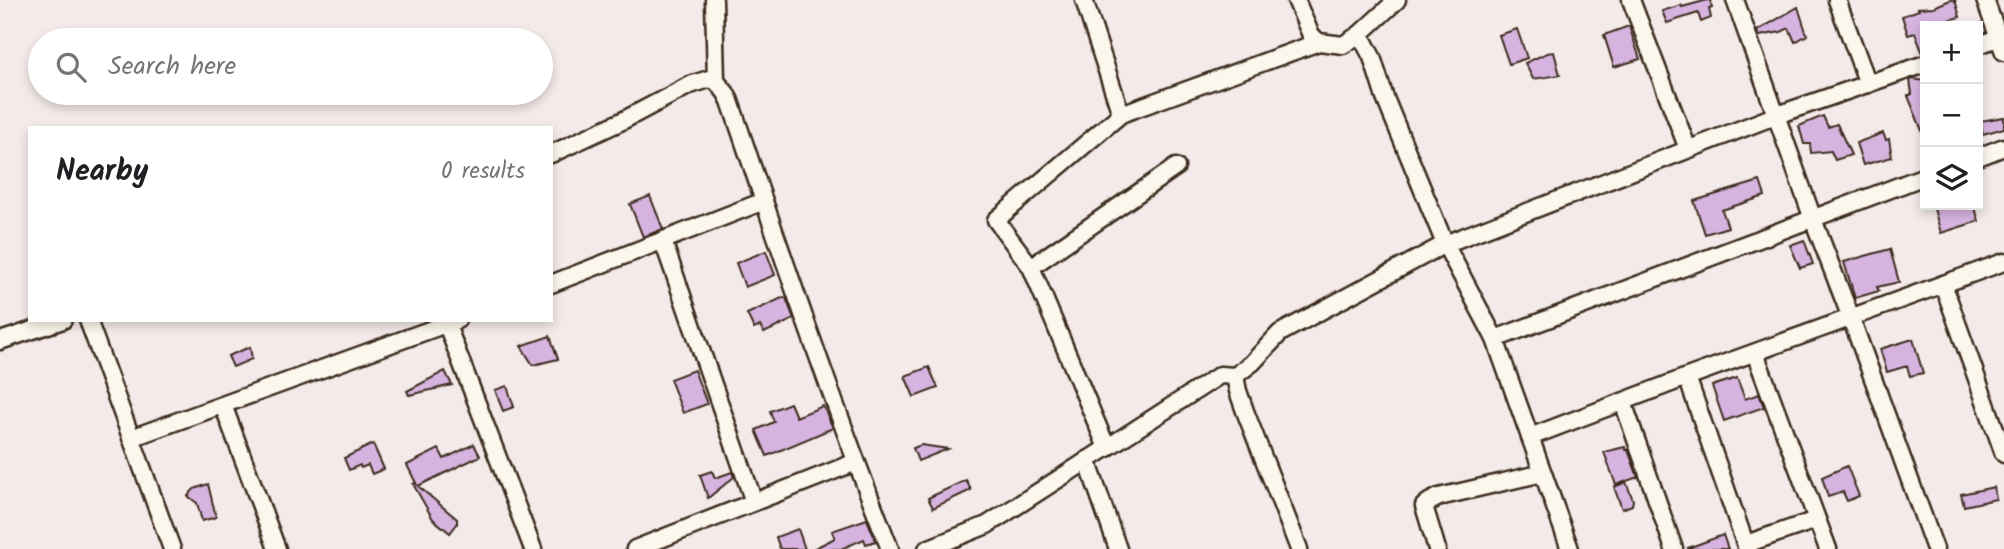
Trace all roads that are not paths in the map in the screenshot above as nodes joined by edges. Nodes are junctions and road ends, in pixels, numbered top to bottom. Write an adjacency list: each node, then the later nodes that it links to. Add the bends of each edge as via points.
1 (714, 0): 14 (street)
2 (1084, 0): 16 (street)
3 (1296, 0): 10 (street, via 1310,33)
4 (1397, 0): 9 (street)
5 (1631, 0): 19 (street)
6 (1735, 0): 17 (street)
7 (1837, 0): 15 (street)
8 (1985, 0): 11 (street)
9 (1360, 34): 10 (street, via 1343,45); 27 (street)
10 (1319, 42): 16 (street)
11 (2002, 42): 12 (street)
12 (1983, 44)
13 (1920, 66): 15 (street)
14 (716, 81): 20 (street, via 690,85); 24 (street, via 730,102)
15 (1868, 84): 17 (street)
16 (1121, 114): 29 (street, via 996,220)
17 (1777, 115): 19 (street); 25 (street)
18 (2004, 147): 21 (street)
19 (1688, 149): 27 (street)
20 (553, 153)
21 (1983, 155)
22 (1177, 167): 29 (street)
23 (1920, 178): 25 (street)
24 (764, 201): 26 (street); 48 (street)
25 (1813, 219): 32 (street); 36 (street)
26 (663, 241): 30 (street); 50 (street)
27 (1445, 244): 36 (street); 39 (street, via 1280,333)
28 (2004, 262): 31 (street)
29 (1031, 267): 45 (street)
30 (553, 283)
31 (1943, 284): 32 (street); 46 (street)
32 (1851, 317): 38 (street); 65 (street)
33 (57, 322): 37 (street)
34 (89, 322): 44 (street)
35 (450, 322): 42 (street); 56 (street)
36 (1495, 339): 43 (street)
37 (0, 341)
38 (1755, 353): 40 (street); 51 (street)
39 (1235, 376): 45 (street, via 1220,375); 61 (street)
40 (1687, 377): 41 (street); 52 (street)
41 (1623, 402): 43 (street); 63 (street)
42 (223, 405): 44 (street); 55 (street)
43 (1530, 437): 49 (street)
44 (131, 438): 54 (street)
45 (1107, 448): 47 (street)
46 (2004, 454)
47 (1087, 460): 59 (street, via 987,525); 60 (street)
48 (856, 462): 50 (street); 58 (street)
49 (1543, 473): 53 (street); 62 (street, via 1429,502 1424,506)
50 (754, 502): 57 (street)
51 (1816, 520): 52 (street); 64 (street)
52 (1746, 546)
53 (1565, 547)
54 (172, 549)
55 (277, 549)
56 (533, 549)
57 (635, 549)
58 (891, 549)
59 (927, 549)
60 (1118, 549)
61 (1299, 549)
62 (1437, 549)
63 (1674, 549)
64 (1828, 549)
65 (1935, 549)

